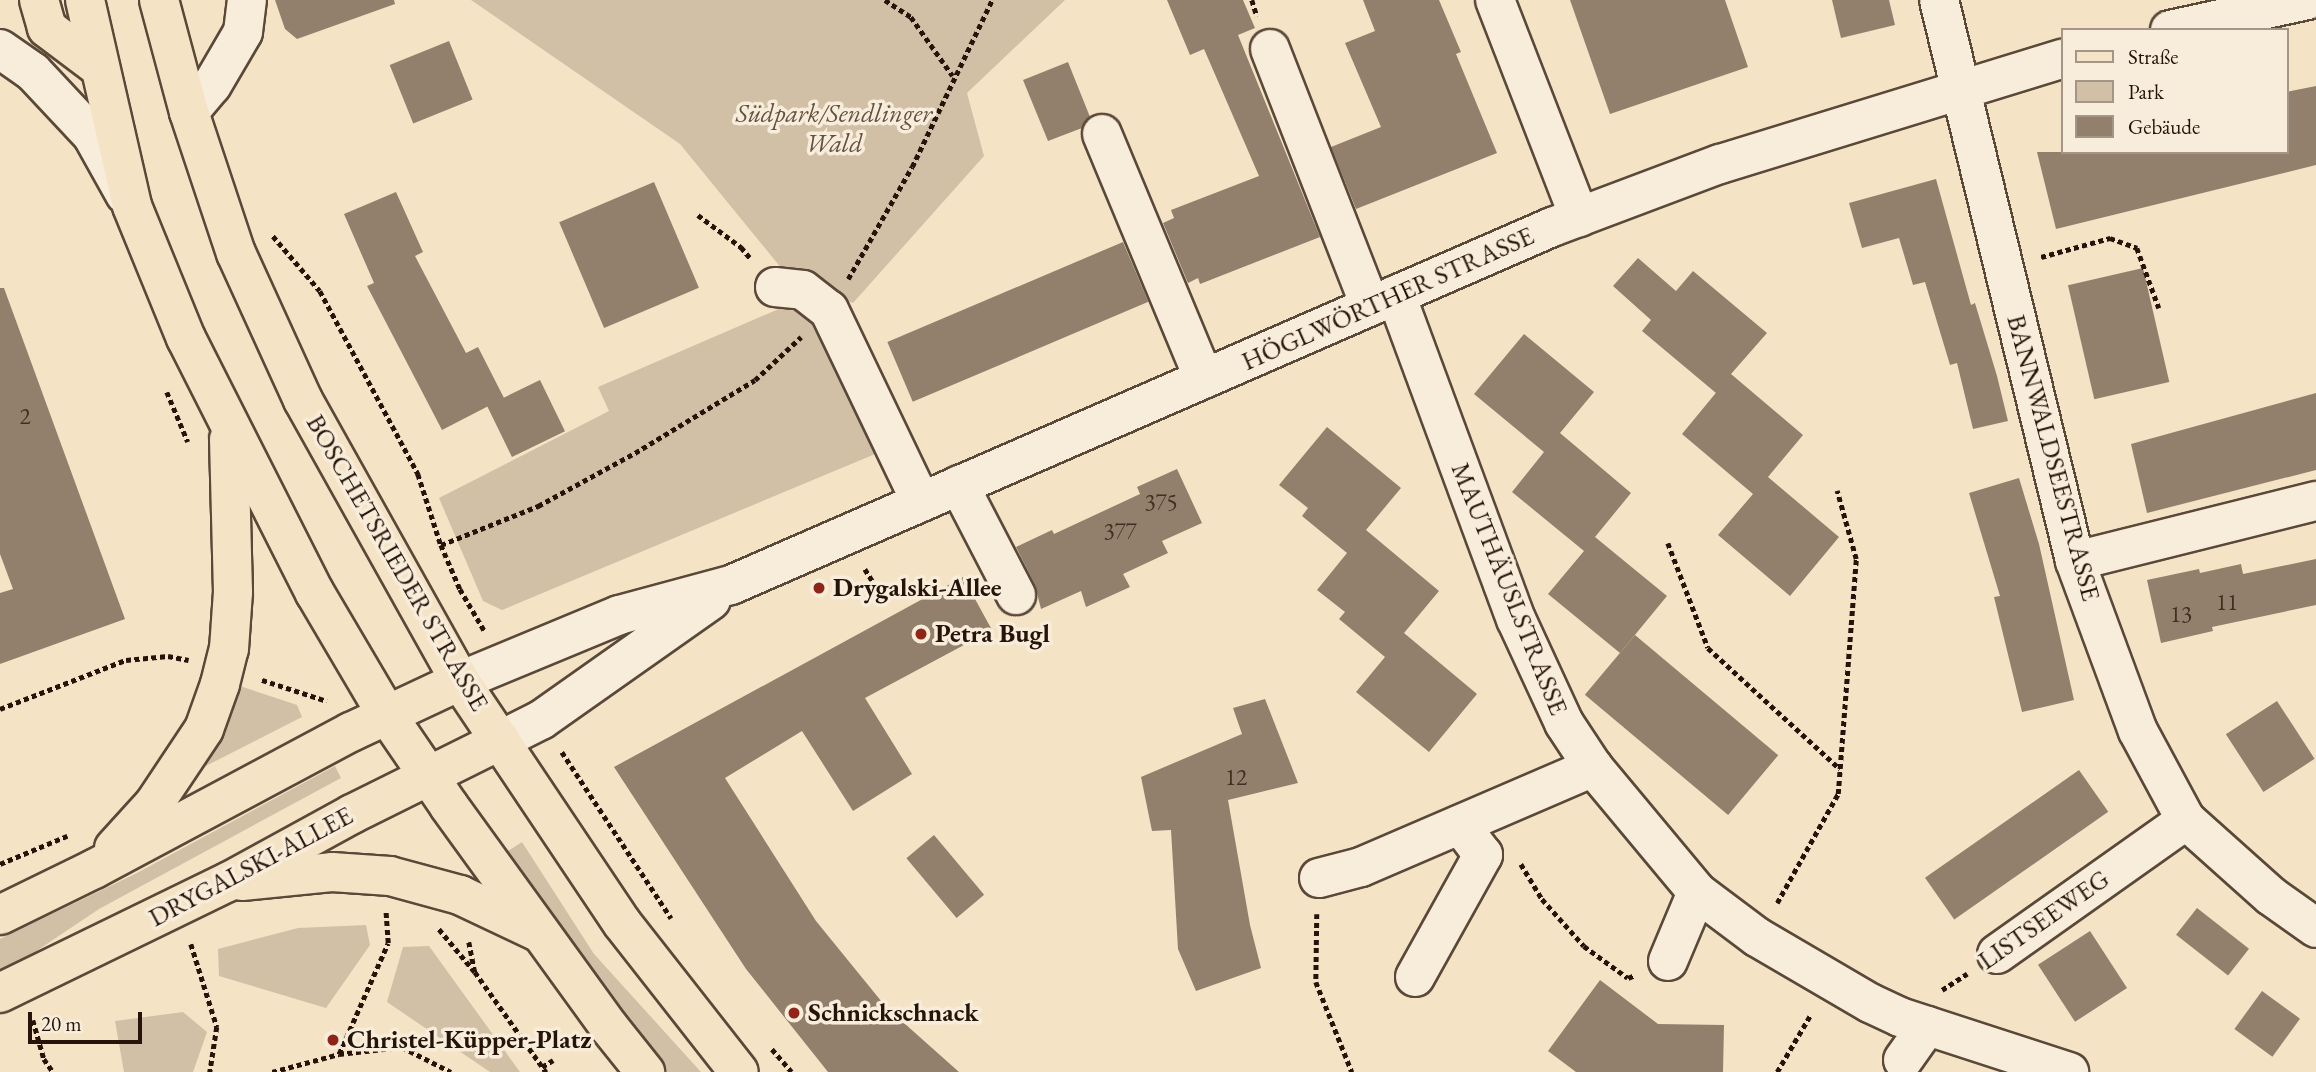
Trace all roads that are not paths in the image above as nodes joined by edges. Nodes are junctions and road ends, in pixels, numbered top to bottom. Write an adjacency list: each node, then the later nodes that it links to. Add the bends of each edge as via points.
1 (39, 0): 12 (main road, via 47,28)
2 (85, 0): 12 (main road)
3 (159, 0): 14 (main road, BOSCHETSRIEDER STRASSE)
4 (247, 0): 14 (street, via 243,32 212,85)
5 (1495, 0): 18 (street)
6 (1939, 0): 13 (street, BANNWALDSEESTRASSE)
7 (2308, 0): 8 (street)
8 (2179, 28)
9 (1270, 48): 20 (street, MAUTHÄUSLSTRASSE)
10 (0, 49): 17 (street, via 33,72 92,135)
11 (2060, 60): 13 (street, HÖGLWÖRTHER STRASSE)
12 (100, 68): 17 (main road)
13 (1960, 88): 18 (street, HÖGLWÖRTHER STRASSE, via 1720,164); 26 (street, BANNWALDSEESTRASSE)
14 (189, 112): 29 (main road, BOSCHETSRIEDER STRASSE, via 236,253 303,400)
15 (1102, 134): 21 (street)
16 (1142, 171): 21 (street)
17 (132, 206): 22 (main road, via 186,338)
18 (1579, 217): 20 (street, HÖGLWÖRTHER STRASSE)
19 (775, 287): 25 (street, via 803,290 829,310)
20 (1383, 301): 21 (street, HÖGLWÖRTHER STRASSE); 32 (street, MAUTHÄUSLSTRASSE, via 1516,619 1564,723)
21 (1212, 375): 23 (street, HÖGLWÖRTHER STRASSE)
22 (229, 427): 30 (main road, via 315,593); 36 (main road, via 233,592 224,668 204,729 154,804)
23 (959, 485): 25 (street, HÖGLWÖRTHER STRASSE); 28 (street)
24 (2316, 501): 26 (street)
25 (921, 502): 27 (street, HÖGLWÖRTHER STRASSE)
26 (2075, 561): 34 (street, BANNWALDSEESTRASSE, via 2138,731)
27 (731, 585): 29 (street, HÖGLWÖRTHER STRASSE, via 619,614); 31 (street, HÖGLWÖRTHER STRASSE, via 541,720)
28 (1016, 596)
29 (460, 681): 30 (main road, HÖGLWÖRTHER STRASSE); 31 (main road, BOSCHETSRIEDER STRASSE)
30 (387, 715): 33 (main road); 36 (main road)
31 (501, 740): 33 (main road, DRYGALSKI-ALLEE); 51 (main road, BOSCHETSRIEDER STRASSE, via 622,923)
32 (1593, 767): 35 (street); 39 (street, MAUTHÄUSLSTRASSE)
33 (428, 776): 38 (main road, DRYGALSKI-ALLEE); 42 (main road)
34 (2186, 820): 41 (street, BANNWALDSEESTRASSE, via 2272,896); 43 (street, LISTSEEWEG)
35 (1460, 825): 37 (street, via 1361,867); 45 (street, via 1483,855)
36 (94, 869): 40 (main road)
37 (1319, 878)
38 (228, 882): 42 (main road, via 332,872 390,876 460,895); 46 (main road, DRYGALSKI-ALLEE)
39 (1697, 892): 44 (street); 47 (street, MAUTHÄUSLSTRASSE, via 1757,937)
40 (0, 915)
41 (2316, 928)
42 (543, 935): 50 (main road)
43 (1997, 954)
44 (1668, 961)
45 (1415, 977)
46 (0, 993)
47 (1914, 1021): 48 (street); 49 (street, MAUTHÄUSLSTRASSE)
48 (1903, 1059)
49 (2015, 1065): 52 (street, MAUTHÄUSLSTRASSE)
50 (645, 1072)
51 (739, 1072)
52 (2069, 1072)

